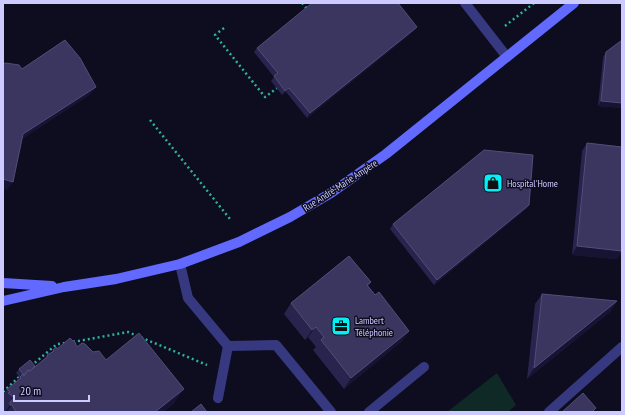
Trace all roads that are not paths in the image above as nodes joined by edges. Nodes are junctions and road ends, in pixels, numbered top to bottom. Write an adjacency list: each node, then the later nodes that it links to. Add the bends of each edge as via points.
1 (465, 3): 3 (street)
2 (574, 3): 3 (street, Rue André-Marie Ampère)
3 (507, 57): 4 (street, Rue André-Marie Ampère, via 414,132 331,193 239,242)
4 (180, 264): 6 (street, Rue André-Marie Ampère, via 116,279); 8 (street, via 188,298)
5 (3, 283): 6 (street, Rue André-Marie Ampère)
6 (64, 287): 7 (street, Rue André-Marie Ampère)
7 (3, 301)
8 (228, 346): 11 (street); 12 (street, via 276,345)
9 (622, 347): 14 (street)
10 (424, 367): 13 (street)
11 (218, 398)
12 (331, 412)
13 (369, 412)
14 (549, 412)

